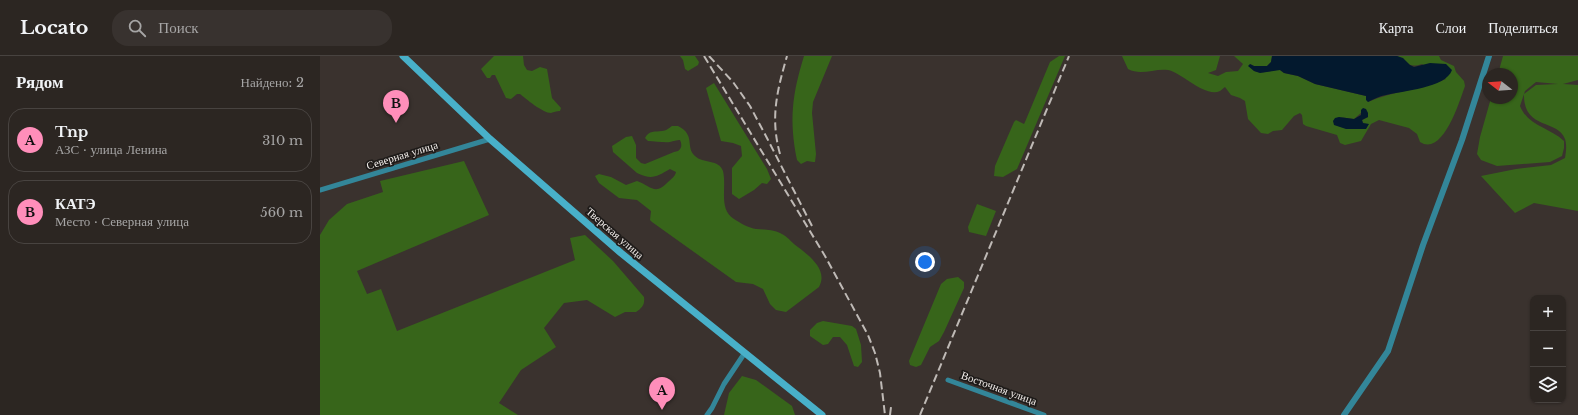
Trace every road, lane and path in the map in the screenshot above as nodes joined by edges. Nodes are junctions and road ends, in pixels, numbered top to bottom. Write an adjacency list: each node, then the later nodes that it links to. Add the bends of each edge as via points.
1 (403, 56): 3 (main road, Тверская улица)
2 (1489, 56): 10 (street, via 1388,351)
3 (490, 138): 4 (street, Северная улица); 5 (main road, Тверская улица, via 621,253)
4 (320, 190)
5 (744, 354): 7 (street); 8 (main road, Тверская улица)
6 (948, 380): 9 (street, Восточная улица)
7 (707, 415)
8 (822, 415)
9 (1044, 415)
10 (1344, 415)

